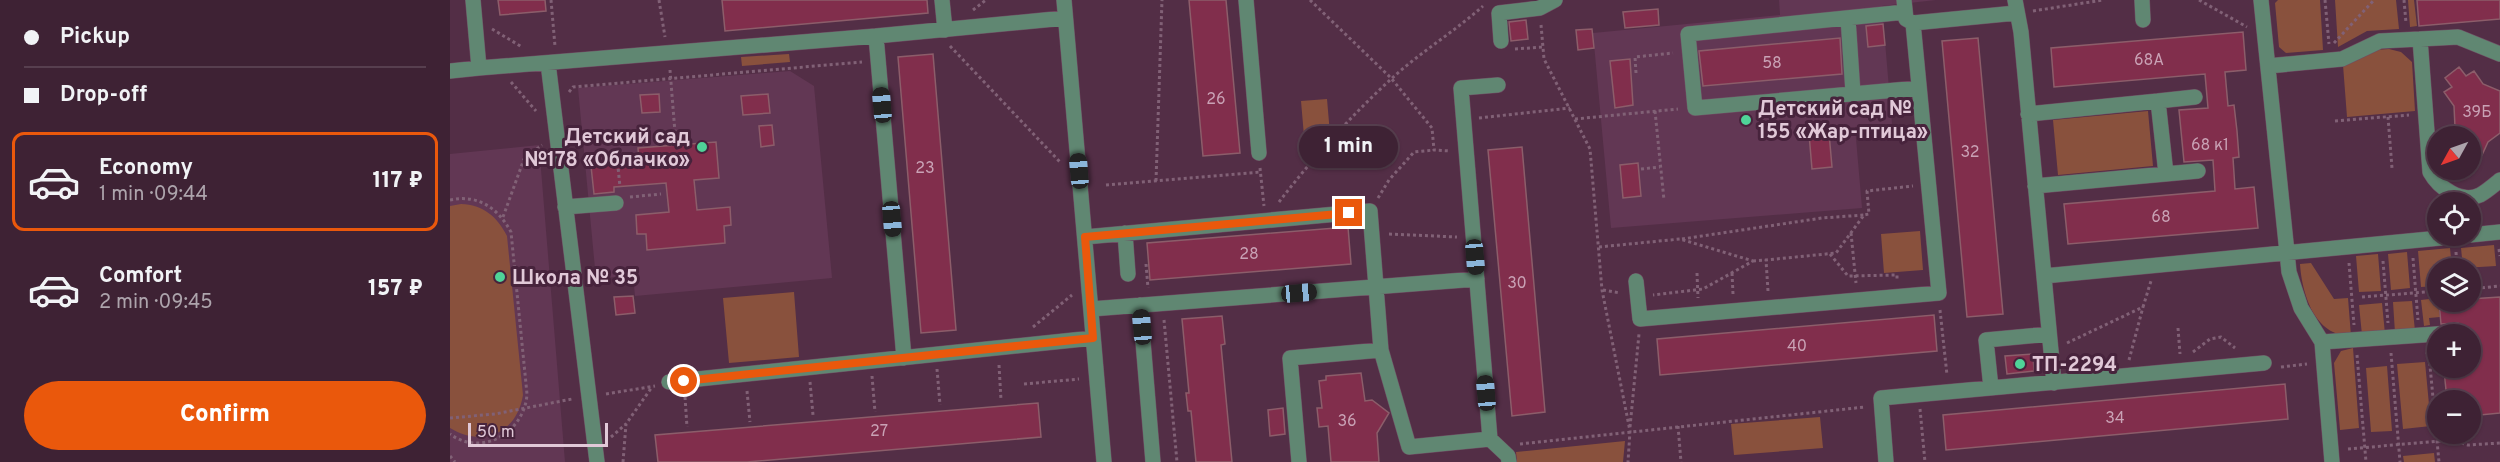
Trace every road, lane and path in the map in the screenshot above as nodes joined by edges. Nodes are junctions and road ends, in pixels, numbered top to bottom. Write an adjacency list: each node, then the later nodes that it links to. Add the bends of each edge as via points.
1 (473, 0): 21 (street)
2 (551, 0): 36 (path)
3 (659, 0): 33 (path)
4 (942, 0): 27 (street)
5 (1064, 0): 22 (street)
6 (1162, 0): 73 (path)
7 (1245, 0): 63 (street)
8 (1310, 0): 42 (path)
9 (1490, 0): 42 (path)
10 (1555, 0): 19 (street)
11 (2103, 0): 18 (path)
12 (2142, 0): 24 (street)
13 (2199, 0): 31 (path, via 2244,24)
14 (2262, 0): 31 (street)
15 (2325, 0): 16 (path, via 2329,49)
16 (2374, 0)
17 (2404, 0): 25 (path)
18 (2016, 6): 20 (street); 53 (street)
19 (1540, 8): 29 (street, via 1499,13); 30 (path)
20 (1908, 12): 23 (street); 45 (street)
21 (475, 18): 36 (path); 39 (street)
22 (1065, 18): 27 (street); 91 (street)
23 (1848, 18): 32 (street, via 1688,34); 46 (street)
24 (2143, 20)
25 (2406, 23)
26 (876, 36): 27 (street); 33 (street); 35 (street)
27 (946, 37): 65 (path)
28 (2420, 39): 34 (street, via 2458,37); 37 (street, via 2380,41 2342,59); 54 (street)
29 (1506, 45): 30 (path)
30 (1543, 47): 50 (path, via 1544,59)
31 (2266, 48): 37 (street)
32 (1689, 51): 41 (path, via 1635,57); 51 (street)
33 (668, 54): 36 (street); 43 (path)
34 (2500, 54)
35 (879, 60): 43 (path); 139 (street)
36 (553, 63): 38 (street); 49 (street)
37 (2268, 66): 96 (street)
38 (498, 67): 39 (street); 59 (path)
39 (479, 68): 40 (street)
40 (450, 70)
41 (1636, 73)
42 (1392, 78): 61 (path, via 1432,128); 85 (path, via 1299,175)
43 (670, 79): 49 (path, via 573,87); 60 (path)
44 (1498, 85): 57 (street, via 1461,88)
45 (1919, 88): 46 (street); 75 (street)
46 (1853, 93): 51 (street)
47 (2195, 97): 48 (street)
48 (2158, 101): 53 (street); 71 (street)
49 (553, 107): 59 (street)
50 (1570, 108): 56 (path); 57 (path)
51 (1695, 108): 52 (path)
52 (1655, 111): 56 (path); 66 (path)
53 (2028, 114): 76 (street)
54 (2426, 114): 55 (path); 72 (street, via 2430,172 2436,183 2466,198 2479,196)
55 (2388, 117): 58 (path); 67 (path)
56 (1575, 119): 95 (path, via 1590,148)
57 (1464, 120): 62 (street)
58 (2335, 121)
59 (556, 133): 81 (street); 84 (path, via 524,159)
60 (676, 145)
61 (1434, 150): 62 (path); 82 (path, via 1414,152 1389,180)
62 (1467, 150): 89 (street)
63 (1259, 153)
64 (617, 157): 77 (path, via 621,198)
65 (1060, 162)
66 (1660, 167): 68 (path); 78 (path)
67 (2392, 168)
68 (1641, 169)
69 (2198, 171): 71 (street)
70 (1261, 172): 73 (path)
71 (2166, 174): 76 (street)
72 (2500, 180)
73 (1156, 181): 74 (path)
74 (1107, 185)
75 (1928, 185): 83 (path, via 1867,191 1869,214); 115 (street)
76 (2035, 186): 107 (street)
77 (661, 194)
78 (1664, 200)
79 (450, 201): 84 (path, via 476,200)
80 (616, 203): 81 (street)
81 (566, 207): 154 (street)
82 (1370, 211): 85 (street); 86 (street)
83 (1864, 215): 87 (path); 92 (path)
84 (504, 217): 159 (path, via 514,248)
85 (1265, 220): 88 (street)
86 (1371, 232): 89 (path, via 1444,238); 111 (street)
87 (1851, 232): 97 (path, via 1836,253); 106 (path)
88 (1125, 233): 91 (street); 105 (street)
89 (1473, 236): 108 (street)
90 (2481, 236): 93 (street)
91 (1085, 237): 124 (street)
92 (1680, 239): 95 (path); 101 (path)
93 (2500, 239): 99 (path)
94 (2427, 245): 96 (street)
95 (1599, 247): 166 (path, via 1602,290)
96 (2286, 252): 102 (street); 133 (street, via 2296,297)
97 (1830, 254): 100 (path); 106 (path, via 1848,276)
98 (2382, 255): 117 (path)
99 (2500, 256)
100 (1766, 260): 101 (path); 123 (path)
101 (1753, 261): 104 (path)
102 (2156, 265): 107 (street); 122 (path)
103 (1696, 273): 126 (path)
104 (1732, 273): 113 (path); 125 (path)
105 (1128, 274)
106 (1855, 276): 118 (path, via 1897,275)
107 (2044, 276): 129 (street)
108 (1477, 279): 111 (street); 168 (street)
109 (1636, 281): 127 (street)
110 (2500, 286): 112 (path)
111 (1375, 287): 120 (street); 137 (street)
112 (2481, 288)
113 (1703, 289)
114 (2427, 292): 117 (path)
115 (1939, 293): 118 (street); 153 (path)
116 (1072, 295): 136 (path)
117 (2386, 296): 119 (path); 131 (path)
118 (1898, 297): 123 (street)
119 (2362, 297)
120 (1162, 303): 121 (street); 182 (path)
121 (1140, 305): 124 (street); 181 (street)
122 (2143, 307): 134 (path); 145 (path, via 2131,345)
123 (1770, 308): 125 (street)
124 (1091, 309): 132 (street)
125 (1735, 310): 126 (street)
126 (1700, 314): 127 (street)
127 (1640, 319): 166 (path)
128 (2178, 328): 143 (path)
129 (2049, 334): 148 (street); 151 (street, via 1986,340)
130 (2427, 335): 131 (street)
131 (2389, 337): 133 (street); 171 (path)
132 (1093, 338): 136 (street); 180 (street)
133 (2322, 342): 176 (street)
134 (2061, 346)
135 (2421, 346): 152 (path, via 2429,355)
136 (1004, 347): 138 (street); 155 (path)
137 (1381, 350): 174 (street); 183 (street, via 1290,358)
138 (936, 355): 139 (street); 157 (path)
139 (904, 358): 140 (street)
140 (871, 362): 142 (street); 160 (path)
141 (2264, 363): 143 (street)
142 (809, 368): 144 (street); 161 (path)
143 (2181, 371): 145 (street)
144 (746, 375): 147 (street); 163 (path)
145 (2127, 376): 148 (street)
146 (1079, 379): 149 (path)
147 (676, 381): 150 (path); 165 (path)
148 (2054, 383): 151 (street)
149 (1024, 384)
150 (652, 387): 154 (path); 179 (path, via 626,424)
151 (1991, 388): 153 (street)
152 (2432, 390)
153 (1948, 392): 158 (street, via 1881,398)
154 (589, 396): 159 (path); 178 (street)
155 (1001, 400)
156 (1919, 401): 188 (path)
157 (940, 405)
158 (1882, 405): 164 (path); 187 (street)
159 (527, 406): 162 (path); 167 (path, via 518,423 496,440 468,442)
160 (875, 412)
161 (813, 415)
162 (450, 418)
163 (750, 422)
164 (1678, 426): 166 (path); 186 (path)
165 (687, 427)
166 (1630, 431): 168 (path); 185 (path)
167 (450, 434)
168 (1494, 442): 174 (street); 184 (street)
169 (2427, 442): 171 (path)
170 (2500, 442): 173 (path)
171 (2398, 444): 176 (path); 189 (path)
172 (2437, 444): 190 (path)
173 (2481, 444)
174 (1409, 455)
175 (450, 456): 177 (path)
176 (2332, 457)
177 (455, 462)
178 (597, 462)
179 (623, 462)
180 (1104, 462)
181 (1153, 462)
182 (1177, 462)
183 (1299, 462)
184 (1509, 462)
185 (1628, 462)
186 (1682, 462)
187 (1886, 462)
188 (1925, 462)
189 (2400, 462)
190 (2439, 462)

